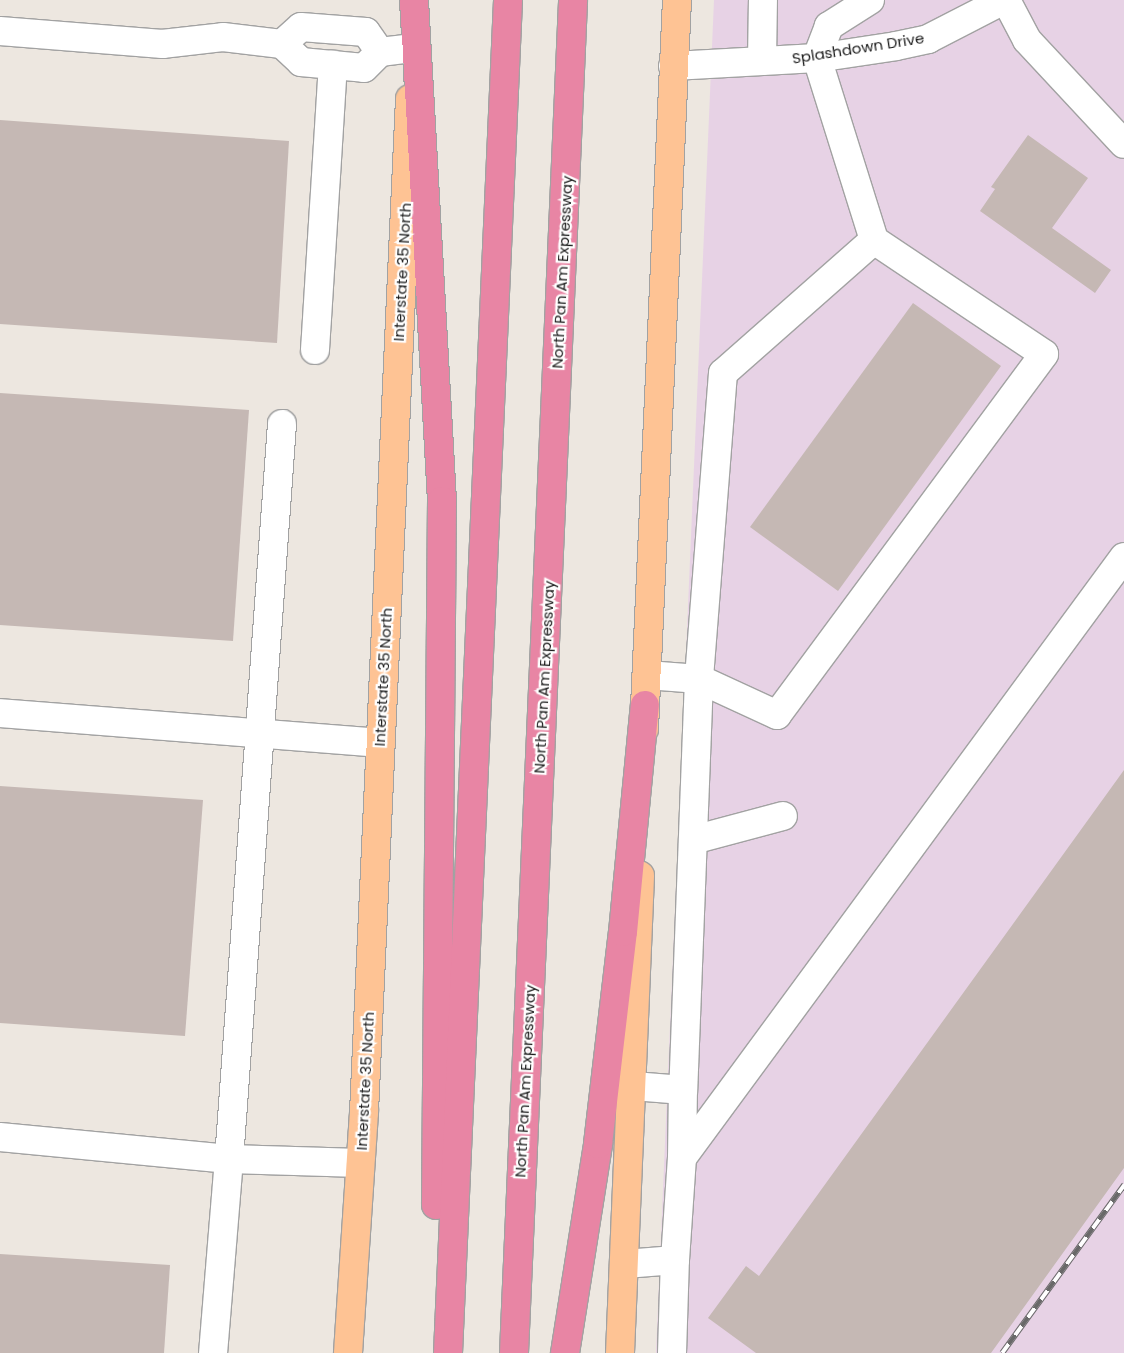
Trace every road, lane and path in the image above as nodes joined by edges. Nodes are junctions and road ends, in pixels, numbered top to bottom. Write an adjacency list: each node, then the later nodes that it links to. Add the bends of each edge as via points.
1 (414, 0): 10 (main road, Interstate 35 North); 40 (highway, via 442,501)
2 (508, 0): 41 (highway)
3 (573, 0): 42 (highway, North Pan Am Expressway)
4 (677, 0): 15 (main road)
5 (763, 0): 13 (street)
6 (870, 0): 12 (street, via 829,26)
7 (1005, 0): 12 (street, Splashdown Drive, via 928,39); 16 (street, via 1027,40)
8 (0, 31): 9 (street, via 162,44 223,37)
9 (282, 44): 11 (street, via 301,27 366,32); 14 (street, via 300,62)
10 (412, 48): 11 (street); 26 (main road, Interstate 35 North)
11 (380, 52): 14 (street, via 364,68)
12 (817, 58): 13 (street, Splashdown Drive); 17 (street)
13 (762, 61): 15 (street, Splashdown Drive)
14 (333, 65): 18 (street)
15 (673, 66): 21 (main road)
16 (1124, 144)
17 (874, 240): 22 (street, via 723,373); 22 (street, via 1044,354 777,715)
18 (315, 350)
19 (282, 424): 25 (street)
20 (1124, 557): 32 (street)
21 (647, 675): 22 (street); 23 (main road)
22 (699, 679): 28 (street)
23 (645, 706): 29 (main road); 43 (highway, via 598,1144)
24 (0, 713): 25 (street)
25 (259, 734): 26 (street); 33 (street)
26 (380, 743): 34 (main road, Interstate 35 North)
27 (783, 816): 28 (street)
28 (692, 840): 30 (street)
29 (633, 1086): 30 (street); 36 (main road)
30 (683, 1090): 32 (street)
31 (0, 1137): 33 (street)
32 (682, 1158): 35 (street)
33 (229, 1159): 34 (street); 38 (street)
34 (360, 1163): 39 (main road, Interstate 35 North)
35 (675, 1260): 36 (street); 37 (street)
36 (625, 1264): 44 (main road)
37 (678, 1351)
38 (213, 1353)
39 (348, 1353)
40 (435, 1353)
41 (448, 1353)
42 (514, 1353)
43 (565, 1353)
44 (620, 1353)

